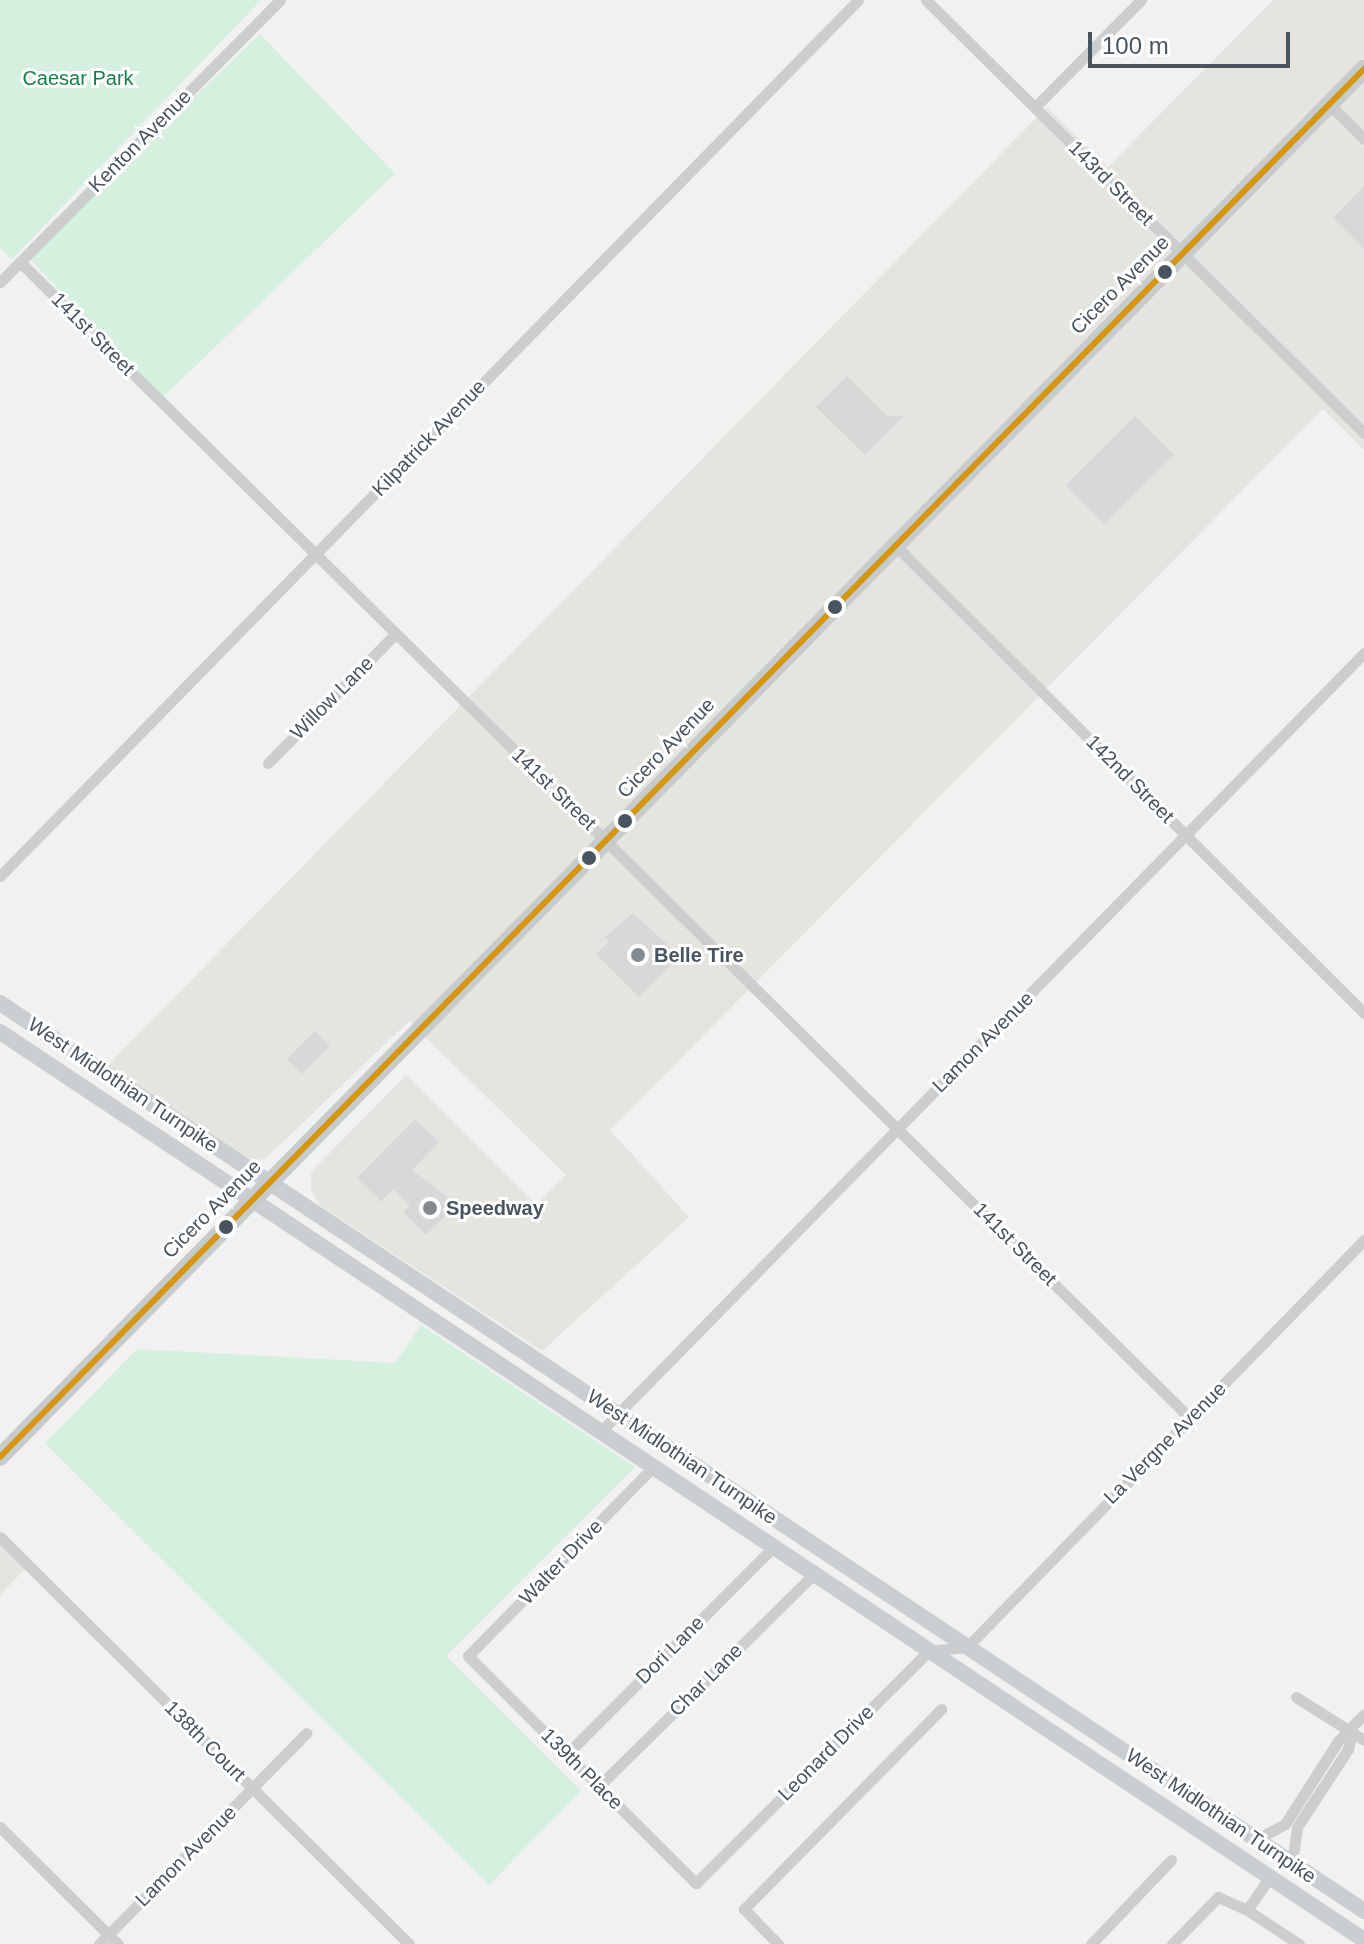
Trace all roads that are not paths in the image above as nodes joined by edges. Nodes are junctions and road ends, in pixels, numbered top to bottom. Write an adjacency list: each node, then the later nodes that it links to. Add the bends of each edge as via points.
1 (280, 0): 10 (street, Kenton Avenue)
2 (858, 0): 14 (street, Kilpatrick Avenue)
3 (926, 0): 7 (street, 143rd Street)
4 (1141, 0): 7 (street)
5 (1364, 69): 6 (main road, Cicero Avenue)
6 (1329, 104): 8 (street); 9 (main road, Cicero Avenue)
7 (1035, 107): 9 (street, 143rd Street)
8 (1364, 139)
9 (1183, 253): 12 (street, 143rd Street); 13 (main road, Cicero Avenue)
10 (20, 262): 11 (street, Kenton Avenue); 14 (street, 141st Street)
11 (0, 282)
12 (1364, 433)
13 (895, 545): 18 (street, 142nd Street); 19 (main road, Cicero Avenue)
14 (316, 554): 15 (street, 141st Street); 20 (street, Kilpatrick Avenue)
15 (396, 633): 17 (street, Willow Lane); 19 (street, 141st Street)
16 (1364, 653): 18 (street, Lamon Avenue)
17 (268, 763)
18 (1187, 836): 22 (street, 142nd Street); 24 (street, Lamon Avenue)
19 (607, 840): 24 (street, 141st Street); 25 (main road, Cicero Avenue)
20 (0, 876)
21 (0, 1003): 25 (main road, West Midlothian Turnpike)
22 (1364, 1013)
23 (0, 1032): 26 (main road, West Midlothian Turnpike)
24 (898, 1127): 28 (street, Lamon Avenue); 29 (street, 141st Street)
25 (269, 1182): 26 (main road, Cicero Avenue); 28 (main road, West Midlothian Turnpike)
26 (252, 1200): 30 (main road, West Midlothian Turnpike); 31 (main road, Cicero Avenue)
27 (1364, 1240): 29 (street, La Vergne Avenue)
28 (618, 1414): 30 (street, Lamon Avenue); 36 (main road, West Midlothian Turnpike)
29 (1190, 1418): 36 (street, La Vergne Avenue)
30 (601, 1431): 32 (main road, West Midlothian Turnpike)
31 (0, 1457)
32 (653, 1467): 34 (main road, West Midlothian Turnpike); 38 (street, Walter Drive)
33 (0, 1537): 47 (street, 138th Court)
34 (773, 1547): 35 (main road, West Midlothian Turnpike); 45 (street, Dori Lane)
35 (814, 1574): 37 (main road, West Midlothian Turnpike); 46 (street, Char Lane)
36 (967, 1647): 37 (street); 49 (main road, West Midlothian Turnpike)
37 (929, 1651): 53 (main road, West Midlothian Turnpike); 54 (street, Leonard Drive)
38 (468, 1656): 45 (street, 139th Place)
39 (1296, 1697): 42 (street)
40 (941, 1709): 62 (street, via 744,1909)
41 (1364, 1714): 42 (street)
42 (1352, 1732): 44 (street); 49 (street, via 1338,1741 1285,1824); 52 (street, via 1348,1749 1297,1827)
43 (306, 1733): 47 (street, Lamon Avenue)
44 (1364, 1740)
45 (567, 1754): 46 (street, 139th Place)
46 (599, 1786): 54 (street, 139th Place)
47 (253, 1788): 57 (street, Lamon Avenue); 61 (street, 138th Court)
48 (0, 1827): 57 (street)
49 (1257, 1839): 50 (main road, West Midlothian Turnpike)
50 (1275, 1851): 52 (main road, West Midlothian Turnpike); 53 (main road)
51 (1171, 1860): 63 (street)
52 (1292, 1863): 56 (main road, West Midlothian Turnpike)
53 (1270, 1877): 55 (street); 58 (main road, West Midlothian Turnpike)
54 (696, 1883)
55 (1247, 1910): 64 (street, via 1218,1897); 65 (street)
56 (1364, 1911)
57 (108, 1935): 59 (street, Lamon Avenue); 60 (street)
58 (1364, 1940)
59 (99, 1944)
60 (118, 1944)
61 (409, 1944)
62 (778, 1944)
63 (1091, 1944)
64 (1172, 1944)
65 (1299, 1944)

